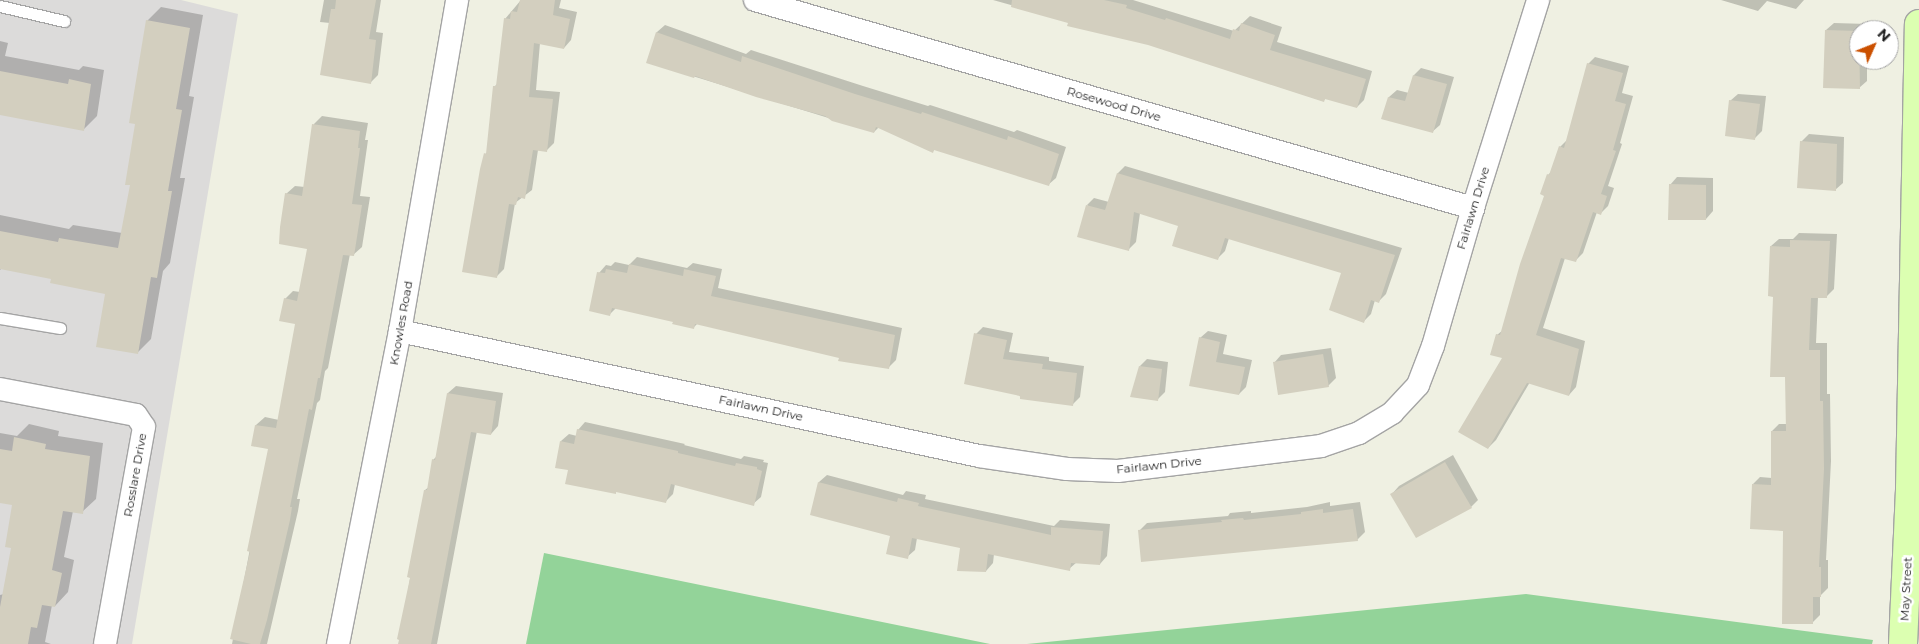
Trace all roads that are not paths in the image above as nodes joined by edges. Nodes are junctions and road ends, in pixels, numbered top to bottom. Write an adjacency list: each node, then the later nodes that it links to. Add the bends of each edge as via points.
1 (457, 0): 10 (street, Knowles Road)
2 (755, 0): 7 (street, Rosewood Drive)
3 (1538, 0): 7 (street, Fairlawn Drive)
4 (0, 6): 5 (lane)
5 (64, 21)
6 (1919, 24): 14 (street, May Street, via 1910,488)
7 (1473, 208): 10 (street, Fairlawn Drive, via 1433,346 1418,385 1392,413 1359,433 1321,446 1118,471 1067,469 979,456)
8 (0, 318): 9 (lane)
9 (60, 328)
10 (400, 331): 13 (street, Knowles Road)
11 (0, 389): 12 (street, Rosslare Drive, via 136,415 144,427)
12 (105, 644)
13 (338, 644)
14 (1903, 644)

